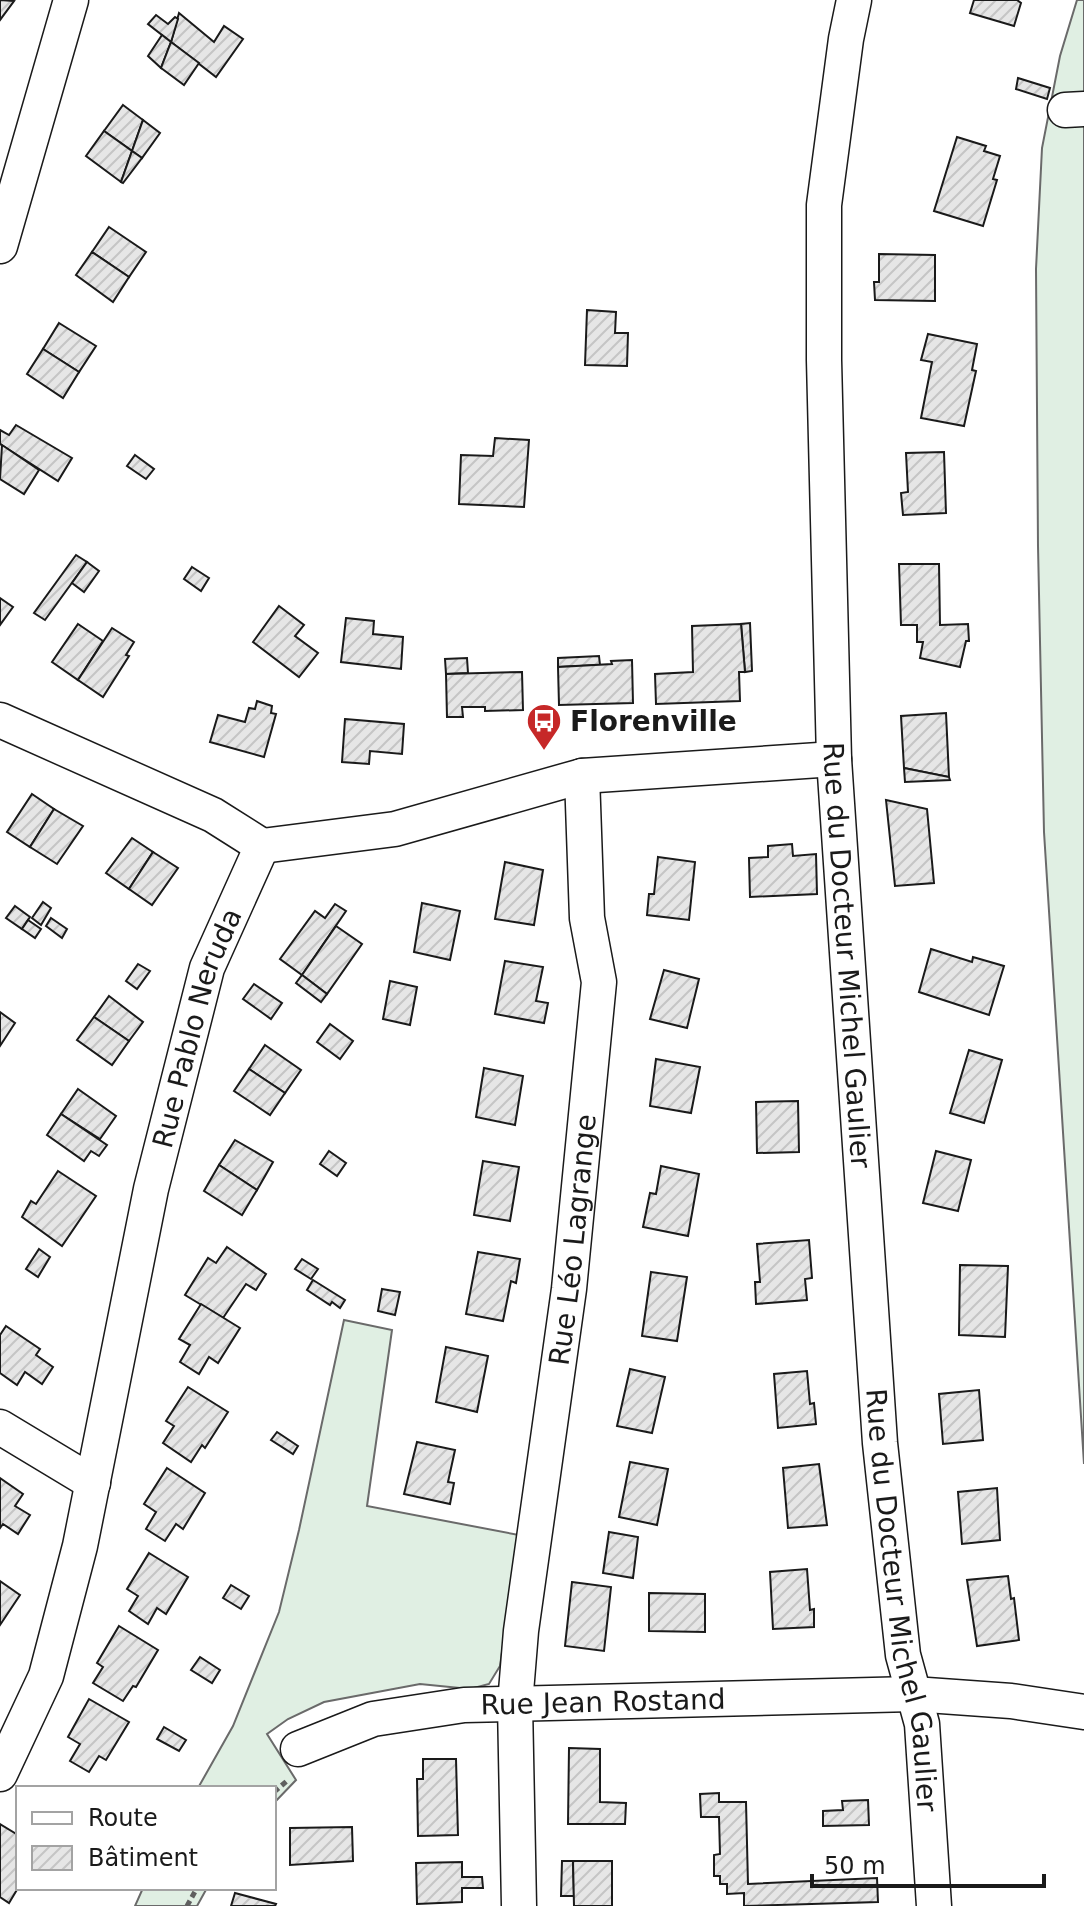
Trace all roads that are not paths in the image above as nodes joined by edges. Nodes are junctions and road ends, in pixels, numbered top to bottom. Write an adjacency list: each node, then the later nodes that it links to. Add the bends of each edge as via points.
1 (71, 0): 3 (street)
2 (854, 0): 5 (street, Rue du Docteur Michel Gaulier, via 824,205)
3 (0, 246)
4 (0, 720): 7 (street, via 213,815)
5 (834, 759): 6 (street); 10 (street, Rue du Docteur Michel Gaulier, via 880,1443 903,1655)
6 (582, 776): 7 (street, via 395,829); 11 (street, Rue Léo Lagrange, via 587,918 599,982 569,1289)
7 (262, 846): 9 (street, Rue Pablo Neruda, via 207,968 151,1189)
8 (0, 1427): 9 (street)
9 (93, 1483): 14 (street, Rue Pablo Neruda, via 46,1676)
10 (913, 1694): 11 (street, Rue Jean Rostand); 12 (street, Rue Jean Rostand); 16 (street, Rue du Docteur Michel Gaulier, via 922,1724)
11 (515, 1704): 13 (street, Rue Jean Rostand, via 464,1705 373,1719); 15 (street, Rue Léo Lagrange)
12 (1084, 1712)
13 (298, 1749)
14 (0, 1774)
15 (519, 1906)
16 (934, 1906)

